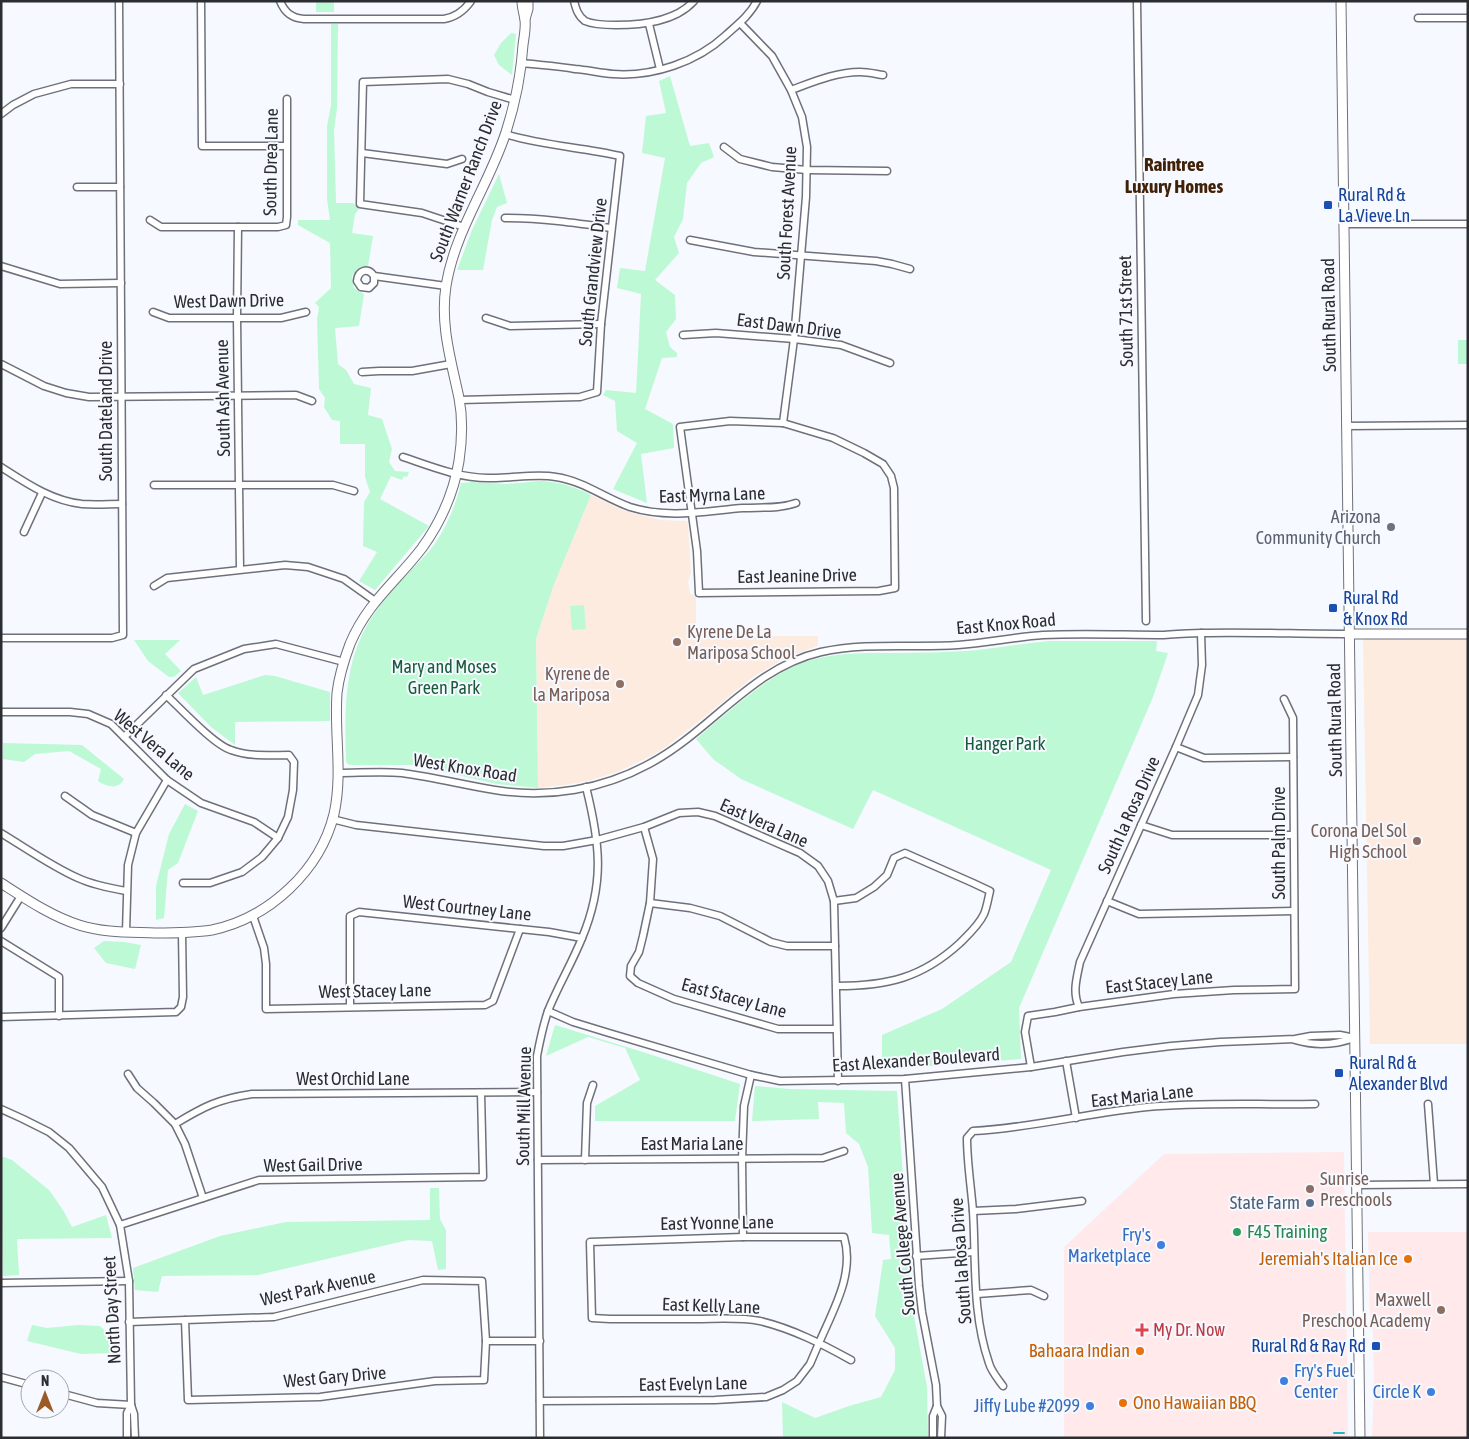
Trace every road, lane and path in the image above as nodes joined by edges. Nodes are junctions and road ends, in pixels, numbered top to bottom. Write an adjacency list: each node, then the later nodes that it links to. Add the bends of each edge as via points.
1 (119, 1): 20 (street, South Dateland Drive)
2 (201, 1): 26 (street, via 202,146)
3 (280, 1): 4 (street, via 287,13 304,19 444,19 456,16)
4 (471, 1)
5 (522, 1): 14 (main road, South Warner Ranch Drive)
6 (528, 1): 14 (main road, South Warner Ranch Drive)
7 (574, 1): 16 (street, via 578,13 594,24)
8 (694, 1): 16 (street, via 675,15)
9 (757, 1): 15 (street)
10 (1137, 1): 80 (street, South 71st Street)
11 (1341, 1): 36 (main road, South Rural Road)
12 (1418, 18): 13 (street)
13 (1468, 18)
14 (525, 19): 17 (main road, South Warner Ranch Drive)
15 (740, 23): 18 (street, via 704,53); 21 (street, South Forest Avenue, via 772,56)
16 (649, 24): 18 (street)
17 (522, 63): 18 (street, via 613,74); 23 (main road, South Warner Ranch Drive)
18 (660, 70)
19 (883, 75): 21 (street, via 844,74)
20 (120, 84): 24 (street, via 71,84 34,94); 33 (street, South Dateland Drive)
21 (791, 90): 30 (street, South Forest Avenue, via 803,124)
22 (287, 99): 26 (street, South Drea Lane)
23 (514, 100): 25 (main road, South Warner Ranch Drive); 28 (street, via 448,80 363,82)
24 (1, 114)
25 (506, 134): 39 (main road, South Warner Ranch Drive); 40 (street, South Grandview Drive, via 620,156)
26 (286, 146): 38 (street, South Drea Lane, via 286,225)
27 (724, 147): 30 (street, via 740,159 772,167)
28 (362, 153): 29 (street, via 447,164); 39 (street, via 360,204 422,213)
29 (462, 159)
30 (807, 170): 31 (street); 42 (street, South Forest Avenue)
31 (887, 171)
32 (77, 187): 33 (street)
33 (120, 187): 46 (street, South Dateland Drive)
34 (506, 218): 40 (street, via 547,219)
35 (150, 220): 38 (street, via 160,227)
36 (1344, 224): 37 (street); 65 (main road, South Rural Road)
37 (1468, 224)
38 (238, 227): 50 (street, South Ash Avenue)
39 (464, 227): 47 (main road, South Warner Ranch Drive)
40 (612, 228): 52 (street, South Grandview Drive)
41 (690, 240): 42 (street, via 754,252)
42 (801, 256): 44 (street, via 876,261); 54 (street, South Forest Avenue)
43 (1, 266): 46 (street, via 60,284)
44 (910, 269)
45 (374, 276): 47 (street)
46 (121, 284): 60 (street, South Dateland Drive)
47 (446, 286): 57 (main road, South Warner Ranch Drive, via 444,320)
48 (153, 312): 50 (street, West Dawn Drive, via 169,318)
49 (306, 312): 50 (street, West Dawn Drive, via 281,318)
50 (237, 318): 59 (street, South Ash Avenue)
51 (486, 318): 52 (street, via 510,326)
52 (601, 324): 61 (street, South Grandview Drive, via 597,392 580,396)
53 (683, 335): 54 (street, East Dawn Drive, via 716,333)
54 (794, 339): 55 (street, East Dawn Drive, via 840,345); 63 (street, South Forest Avenue)
55 (890, 363)
56 (1, 364): 60 (street, via 44,386 66,393)
57 (451, 364): 58 (street, via 412,371); 61 (main road, South Warner Ranch Drive)
58 (362, 372)
59 (238, 395): 60 (street); 62 (street, via 296,395); 70 (street, South Ash Avenue)
60 (121, 396): 74 (street, South Dateland Drive)
61 (459, 400): 68 (main road, South Warner Ranch Drive, via 461,442)
62 (312, 401)
63 (783, 423): 75 (street, via 730,422 680,427); 75 (street, East Jeanine Drive, via 833,438 883,464 894,488 895,588 879,591 699,593)
64 (1468, 425): 65 (street)
65 (1346, 426): 82 (main road, South Rural Road)
66 (404, 457): 68 (street, East Myrna Lane)
67 (1, 466): 72 (street)
68 (457, 473): 75 (street, East Myrna Lane, via 487,478 555,476 644,511); 79 (main road, South Warner Ranch Drive, via 447,504 432,533)
69 (154, 485): 70 (street)
70 (238, 485): 71 (street, via 333,485); 77 (street, South Ash Avenue)
71 (354, 492)
72 (42, 493): 74 (street, via 82,504); 76 (street)
73 (796, 503): 75 (street, East Myrna Lane, via 783,507)
74 (122, 504): 84 (street, South Dateland Drive, via 124,635 112,638)
75 (692, 513)
76 (24, 532)
77 (240, 569): 78 (street, via 167,578); 79 (street, via 285,565 308,567 344,578)
78 (154, 586)
79 (375, 601): 85 (main road, South Warner Ranch Drive, via 356,630)
80 (1146, 620)
81 (1201, 633): 82 (street, East Knox Road); 90 (street, South la Rosa Drive, via 1202,665 1198,695); 94 (street, East Knox Road, via 1041,636 956,646 858,646 822,652 794,661 764,677 657,760 622,777)
82 (1350, 634): 83 (main road, East Knox Road); 128 (main road, South Rural Road)
83 (1468, 634)
84 (1, 638)
85 (344, 662): 86 (street, via 276,644 244,649 194,669); 92 (main road, South Warner Ranch Drive, via 338,692)
86 (166, 695): 89 (street); 102 (street, via 229,750 261,756 289,755 294,762 293,790 288,817)
87 (1284, 699): 91 (street, South Palm Drive, via 1293,718)
88 (1, 712): 89 (street, West Vera Lane, via 88,714 111,724)
89 (124, 737): 93 (street, West Vera Lane)
90 (1176, 747): 91 (street, via 1204,758); 97 (street, South la Rosa Drive)
91 (1293, 757): 101 (street, South Palm Drive)
92 (338, 773): 94 (street, West Knox Road, via 396,773 538,794); 96 (main road, South Warner Ranch Drive)
93 (167, 780): 100 (street); 102 (street, West Vera Lane, via 201,803 254,822)
94 (586, 787): 103 (street, South Mill Avenue)
95 (65, 796): 100 (street, via 92,815)
96 (332, 820): 103 (street, via 531,846 563,846); 112 (main road, South Warner Ranch Drive, via 306,871 278,899)
97 (1141, 824): 101 (street, via 1172,835); 109 (street, South la Rosa Drive)
98 (644, 827): 103 (street, East Vera Lane); 108 (street, East Vera Lane, via 679,813 698,812 715,816 800,853 818,866 828,881); 110 (street, via 653,859)
99 (1, 833): 106 (street, via 77,878)
100 (136, 833): 106 (street)
101 (1293, 835): 111 (street, South Palm Drive)
102 (278, 838): 105 (street, via 262,857 242,872 210,884)
103 (597, 840): 117 (street, South Mill Avenue, via 596,888)
104 (1, 883): 107 (main road, South Warner Ranch Drive)
105 (183, 884)
106 (126, 891): 115 (street)
107 (21, 896): 113 (street); 115 (main road, South Warner Ranch Drive, via 67,921)
108 (834, 901): 119 (street); 120 (street, via 856,898 874,887 887,875 894,858 905,853 990,892 983,915 969,935 945,957 898,980 865,986)
109 (1107, 901): 111 (street, via 1139,914); 123 (street, South la Rosa Drive, via 1080,962 1075,983)
110 (650, 903): 119 (street, via 720,916 771,942 787,946); 127 (street, East Stacey Lane, via 643,936 631,966 630,976 638,983 674,999 778,1029)
111 (1294, 911): 121 (street, South Palm Drive)
112 (253, 916): 116 (main road, South Warner Ranch Drive, via 211,930); 122 (street, West Stacey Lane, via 264,948 266,1009)
113 (1, 928)
114 (520, 929): 117 (street, West Courtney Lane); 122 (street, West Stacey Lane, via 493,1001 485,1005); 122 (street, West Courtney Lane, via 359,912 350,916)
115 (126, 932): 116 (main road, South Warner Ranch Drive)
116 (182, 933): 125 (street, via 183,997 176,1012)
117 (582, 938): 124 (street, South Mill Avenue)
118 (1, 941): 125 (street, via 59,977)
119 (835, 946): 120 (street)
120 (837, 986): 127 (street)
121 (1295, 989): 123 (street, East Stacey Lane, via 1174,994)
122 (350, 1007)
123 (1079, 1007): 130 (street, East Stacey Lane, via 1028,1016 1025,1032)
124 (548, 1011): 132 (street, East Alexander Boulevard, via 573,1022); 136 (street, South Mill Avenue, via 537,1056)
125 (59, 1016): 126 (street)
126 (1, 1017)
127 (836, 1029): 134 (street)
128 (1355, 1038): 129 (street, East Alexander Boulevard, via 1340,1035 1220,1042); 150 (main road, South Rural Road)
129 (1066, 1061): 130 (street, East Alexander Boulevard); 141 (street)
130 (1031, 1067): 133 (street, East Alexander Boulevard)
131 (128, 1074): 142 (street, via 137,1088)
132 (751, 1075): 134 (street, East Alexander Boulevard, via 780,1081); 145 (street, via 744,1106)
133 (905, 1079): 134 (street, East Alexander Boulevard); 157 (street, South College Avenue)
134 (838, 1081)
135 (593, 1085): 147 (street, via 587,1102)
136 (538, 1092): 137 (street, West Orchid Lane); 146 (street, South Mill Avenue)
137 (481, 1093): 142 (street, West Orchid Lane, via 252,1094 216,1102); 151 (street, West Gail Drive, via 483,1177 259,1180)
138 (1315, 1104): 141 (street, East Maria Lane, via 1147,1107)
139 (1428, 1104): 148 (street)
140 (1, 1109): 154 (street, North Day Street, via 49,1132 69,1148 102,1187)
141 (1076, 1118): 143 (street, East Maria Lane)
142 (175, 1124): 151 (street)
143 (973, 1132): 153 (street, South la Rosa Drive, via 967,1138 967,1156)
144 (844, 1151): 145 (street, East Maria Lane, via 823,1158)
145 (742, 1159): 147 (street, East Maria Lane); 155 (street)
146 (538, 1160): 147 (street, East Maria Lane); 166 (street, South Mill Avenue)
147 (585, 1160)
148 (1434, 1184): 149 (street); 150 (street)
149 (1468, 1184)
150 (1357, 1185): 181 (main road, South Rural Road)
151 (203, 1198): 154 (street, West Gail Drive)
152 (1082, 1201): 153 (street)
153 (973, 1211): 156 (street, South la Rosa Drive)
154 (120, 1225): 158 (street, North Day Street)
155 (743, 1237): 162 (street, East Yvonne Lane, via 590,1242); 167 (street, East Yvonne Lane, via 844,1237 847,1248 843,1287)
156 (974, 1252): 157 (street); 160 (street, South la Rosa Drive)
157 (916, 1256): 175 (street, South College Avenue)
158 (129, 1280): 159 (street); 164 (street, North Day Street)
159 (1, 1283)
160 (977, 1294): 161 (street, via 1031,1290); 171 (street, South la Rosa Drive, via 979,1325 989,1365)
161 (1044, 1296)
162 (592, 1318): 167 (street, East Kelly Lane, via 732,1318 783,1327)
163 (185, 1320): 164 (street, West Park Avenue); 165 (street, West Park Avenue, via 274,1317 423,1280 482,1280); 165 (street, West Gary Drive, via 188,1400 320,1397 435,1381 484,1380)
164 (129, 1322): 174 (street, North Day Street)
165 (486, 1341): 166 (street)
166 (540, 1341): 173 (street, South Mill Avenue)
167 (819, 1342): 168 (street, East Kelly Lane); 173 (street, East Evelyn Lane, via 810,1364 797,1381 766,1397)
168 (852, 1360)
169 (1, 1377): 170 (street)
170 (20, 1382)
171 (1003, 1386)
172 (70, 1396): 174 (street, via 97,1403)
173 (540, 1401): 178 (street, South Mill Avenue)
174 (131, 1404): 176 (street, North Day Street, via 127,1413); 177 (street, North Day Street)
175 (937, 1406): 179 (street, South College Avenue, via 933,1416); 180 (street, South College Avenue, via 942,1416)
176 (127, 1438)
177 (135, 1438)
178 (540, 1438)
179 (933, 1438)
180 (941, 1438)
181 (1360, 1438)

